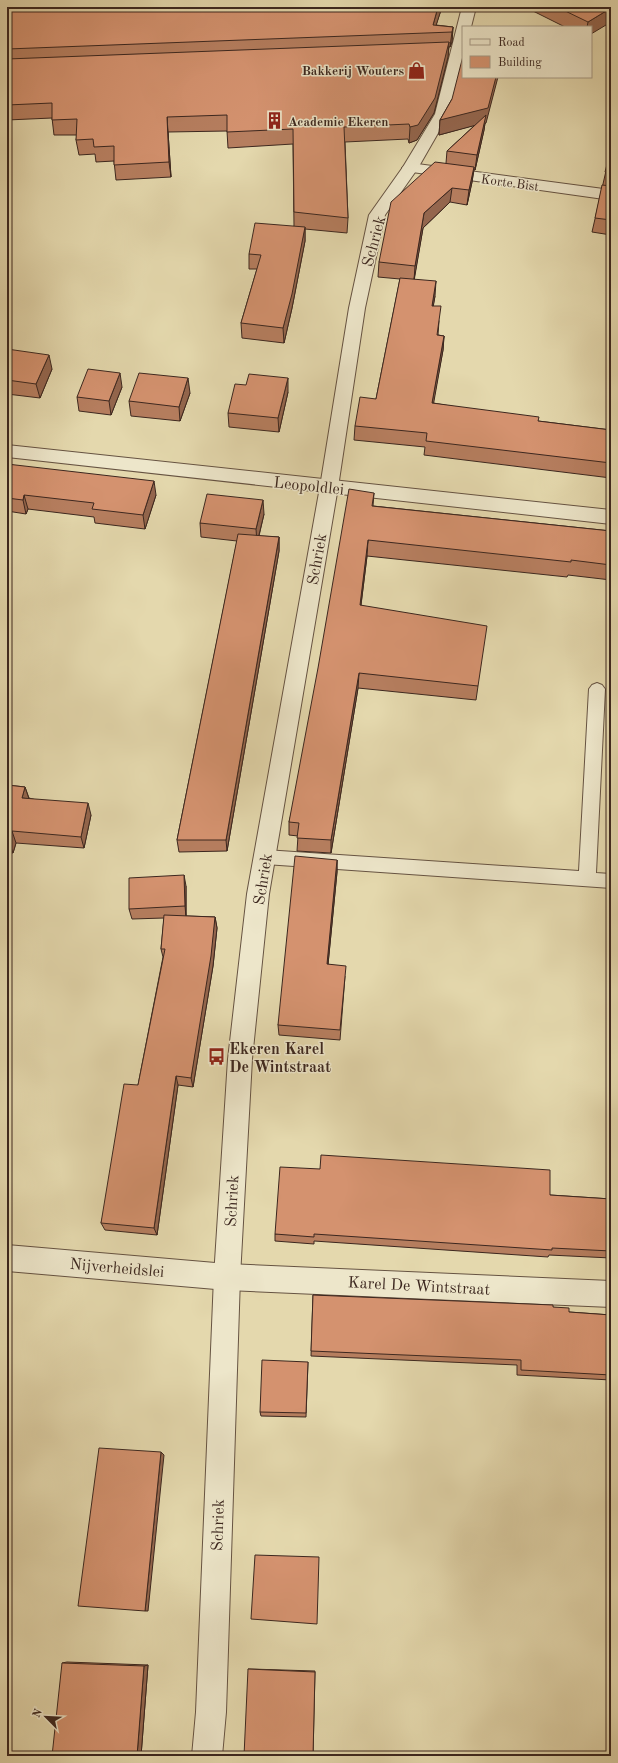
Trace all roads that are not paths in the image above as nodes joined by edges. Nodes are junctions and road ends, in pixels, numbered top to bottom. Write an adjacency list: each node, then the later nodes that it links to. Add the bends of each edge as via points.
1 (469, 7): 2 (street)
2 (464, 26)
3 (462, 34): 5 (street, Schriek)
4 (442, 52): 5 (street)
5 (457, 52): 6 (street, Schriek, via 442,114)
6 (410, 168): 7 (street, Korte Bist); 9 (street, Schriek, via 377,215 357,308)
7 (611, 195)
8 (7, 451): 9 (street, Leopoldlei)
9 (329, 487): 10 (street, Leopoldlei); 12 (street, Schriek)
10 (611, 517)
11 (597, 689): 13 (lane)
12 (265, 857): 13 (lane); 16 (street, Schriek, via 258,894 240,1059)
13 (586, 879): 14 (lane)
14 (611, 881)
15 (7, 1258): 16 (street, Nijverheidslei)
16 (227, 1277): 17 (street, Karel De Wintstraat); 18 (street, Schriek, via 211,1712)
17 (611, 1294)
18 (207, 1756)

